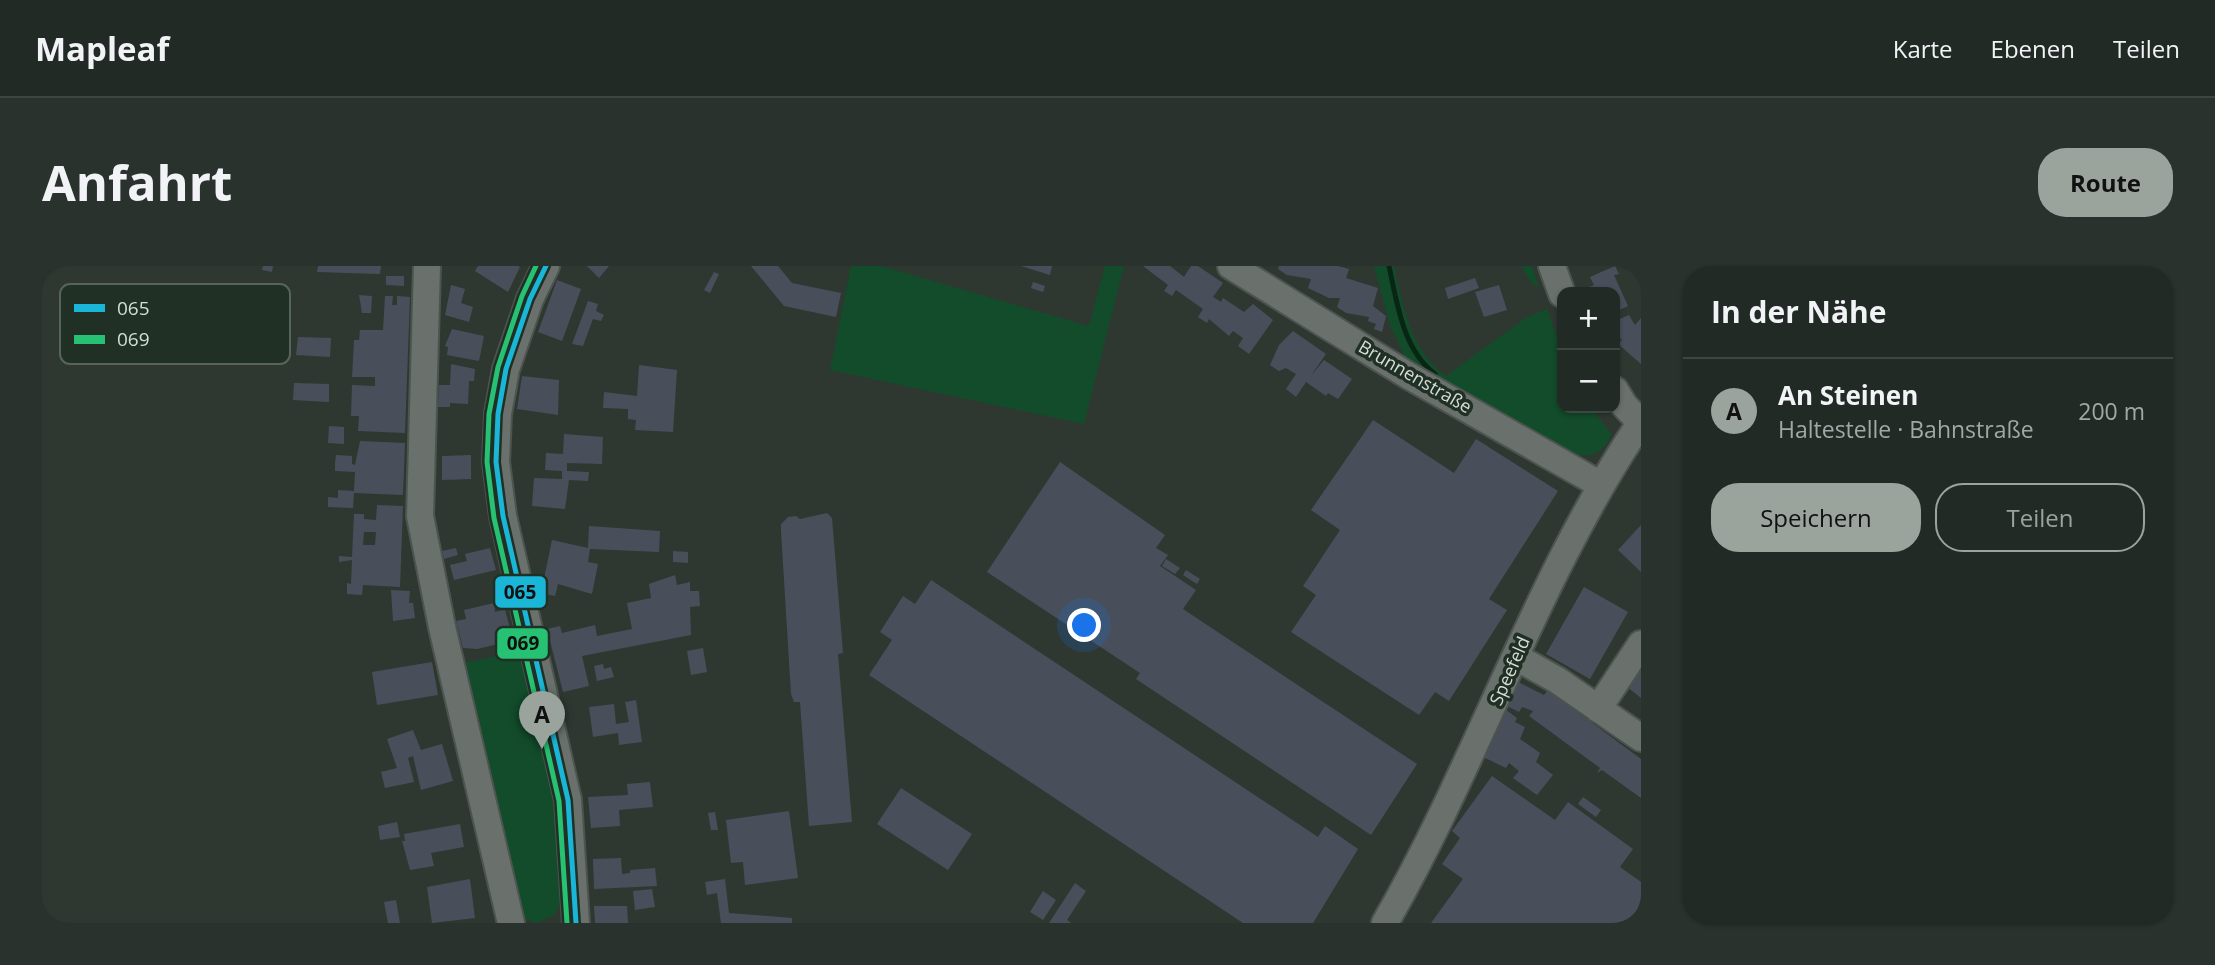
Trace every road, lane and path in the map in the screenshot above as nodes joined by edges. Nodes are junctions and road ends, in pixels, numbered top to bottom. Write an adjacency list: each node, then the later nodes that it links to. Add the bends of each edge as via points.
1 (546, 266): 14 (street, via 506,369 496,462 503,516 568,800)
2 (1231, 266): 8 (street, Brunnenstraße, via 1409,376)
3 (1552, 266): 5 (street)
4 (427, 267): 13 (street, via 420,516)
5 (1560, 287)
6 (1620, 396): 7 (street)
7 (1641, 422): 8 (street, Speefeld)
8 (1601, 485): 10 (street, Speefeld)
9 (1641, 644): 11 (street)
10 (1517, 657): 11 (street); 15 (street, Speefeld)
11 (1598, 709): 12 (street)
12 (1641, 738)
13 (510, 923)
14 (576, 923)
15 (1385, 923)

